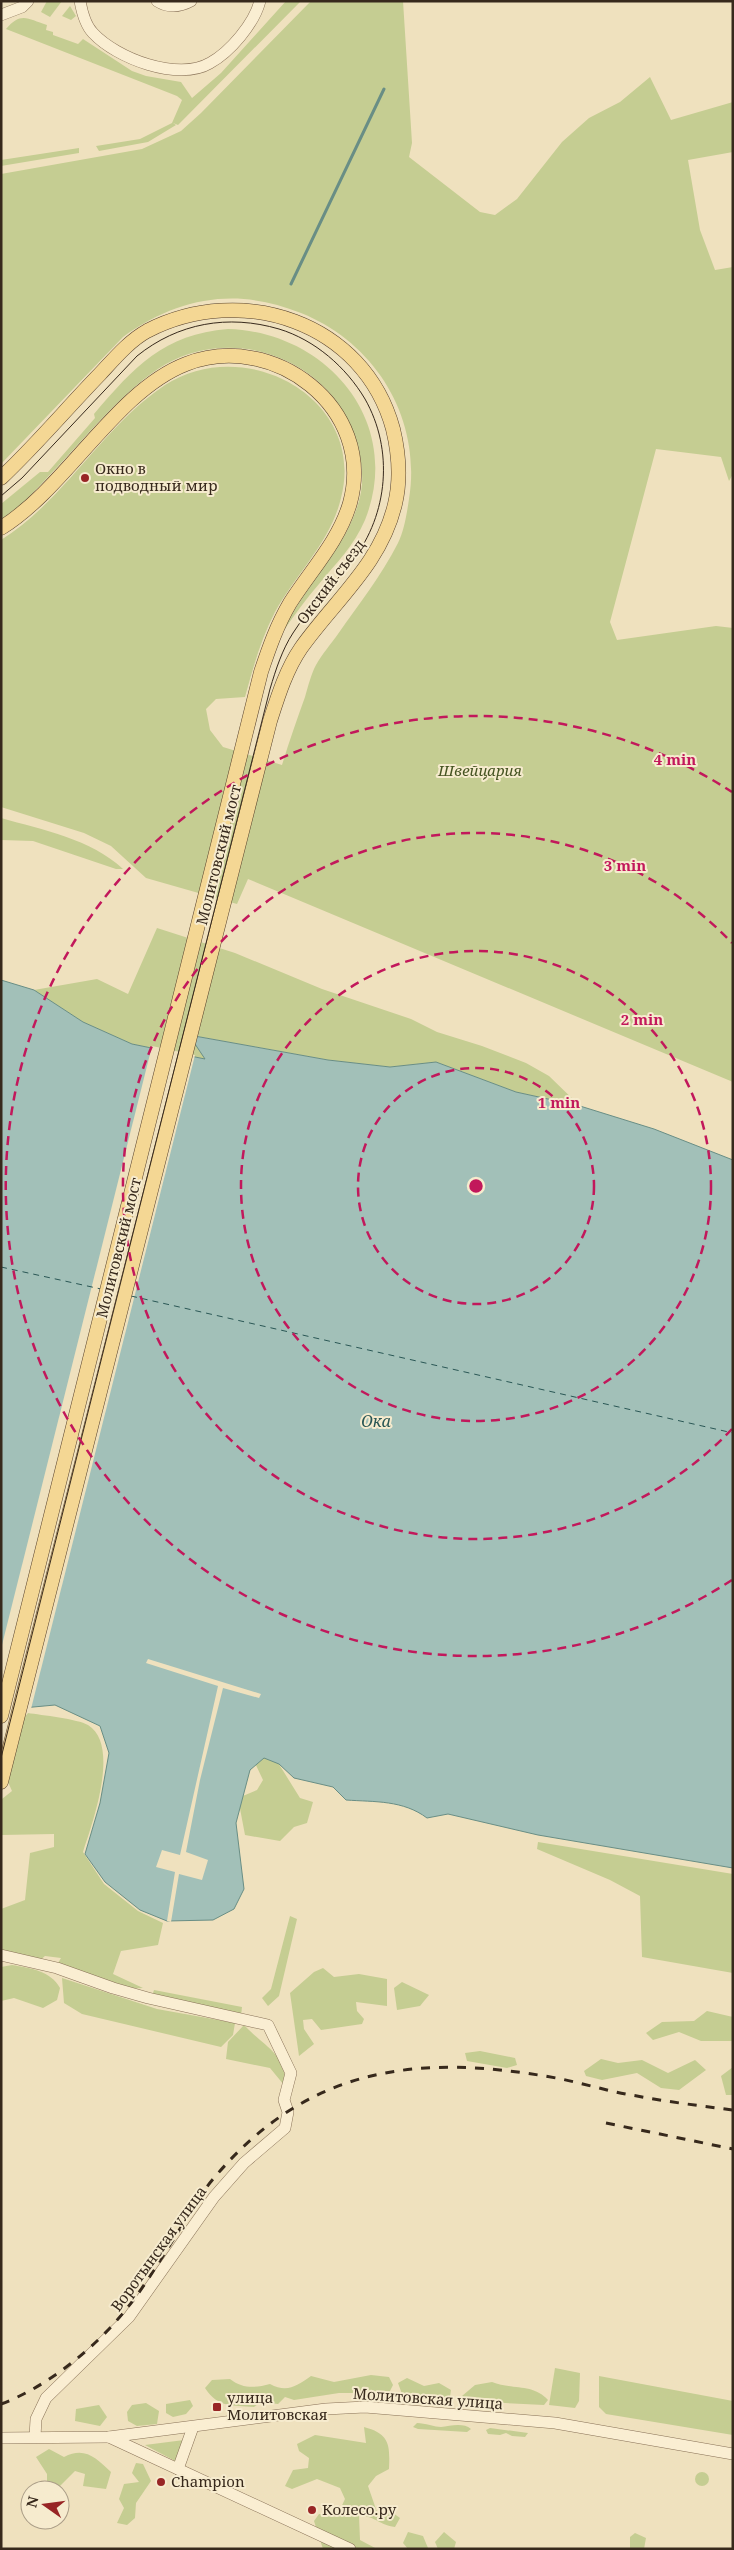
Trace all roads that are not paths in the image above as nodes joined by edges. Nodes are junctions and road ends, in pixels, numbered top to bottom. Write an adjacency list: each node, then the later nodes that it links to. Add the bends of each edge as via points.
1 (28, 1): 6 (street, via 22,7)
2 (80, 1): 5 (street, via 91,32 123,55 160,67 185,69 210,64 228,48 249,24)
3 (157, 1): 4 (street, via 183,6)
4 (191, 1)
5 (260, 1)
6 (1, 14)
7 (1, 478): 10 (main road, Окский съезд, via 129,345 145,332 170,320 200,312 252,310 304,324 348,353 373,382 388,411 397,444 399,468 395,504 387,530 370,561 293,661)
8 (1, 528): 9 (main road, Окский съезд, via 33,503 144,389 174,368 215,356 244,356 278,365 306,381 325,399 343,427 352,454 354,484 344,522 277,627)
9 (250, 716): 11 (main road, Молитовский мост)
10 (270, 722): 12 (main road, Молитовский мост)
11 (1, 1716)
12 (1, 1782)
13 (1, 1955): 15 (street, Воротынская улица, via 57,1968 148,1998 268,2025 291,2073 284,2100 288,2112 285,2128 244,2163 214,2197 129,2317 46,2398 36,2419)
14 (193, 2427): 16 (street, Молитовская улица); 18 (street, Молитовская улица, via 326,2409 365,2407 554,2423); 19 (street)
15 (35, 2437): 16 (street, Молитовская улица); 17 (street, Молитовская улица)
16 (109, 2437): 19 (street)
17 (1, 2438)
18 (733, 2454)
19 (178, 2469): 20 (street)
20 (350, 2549)

